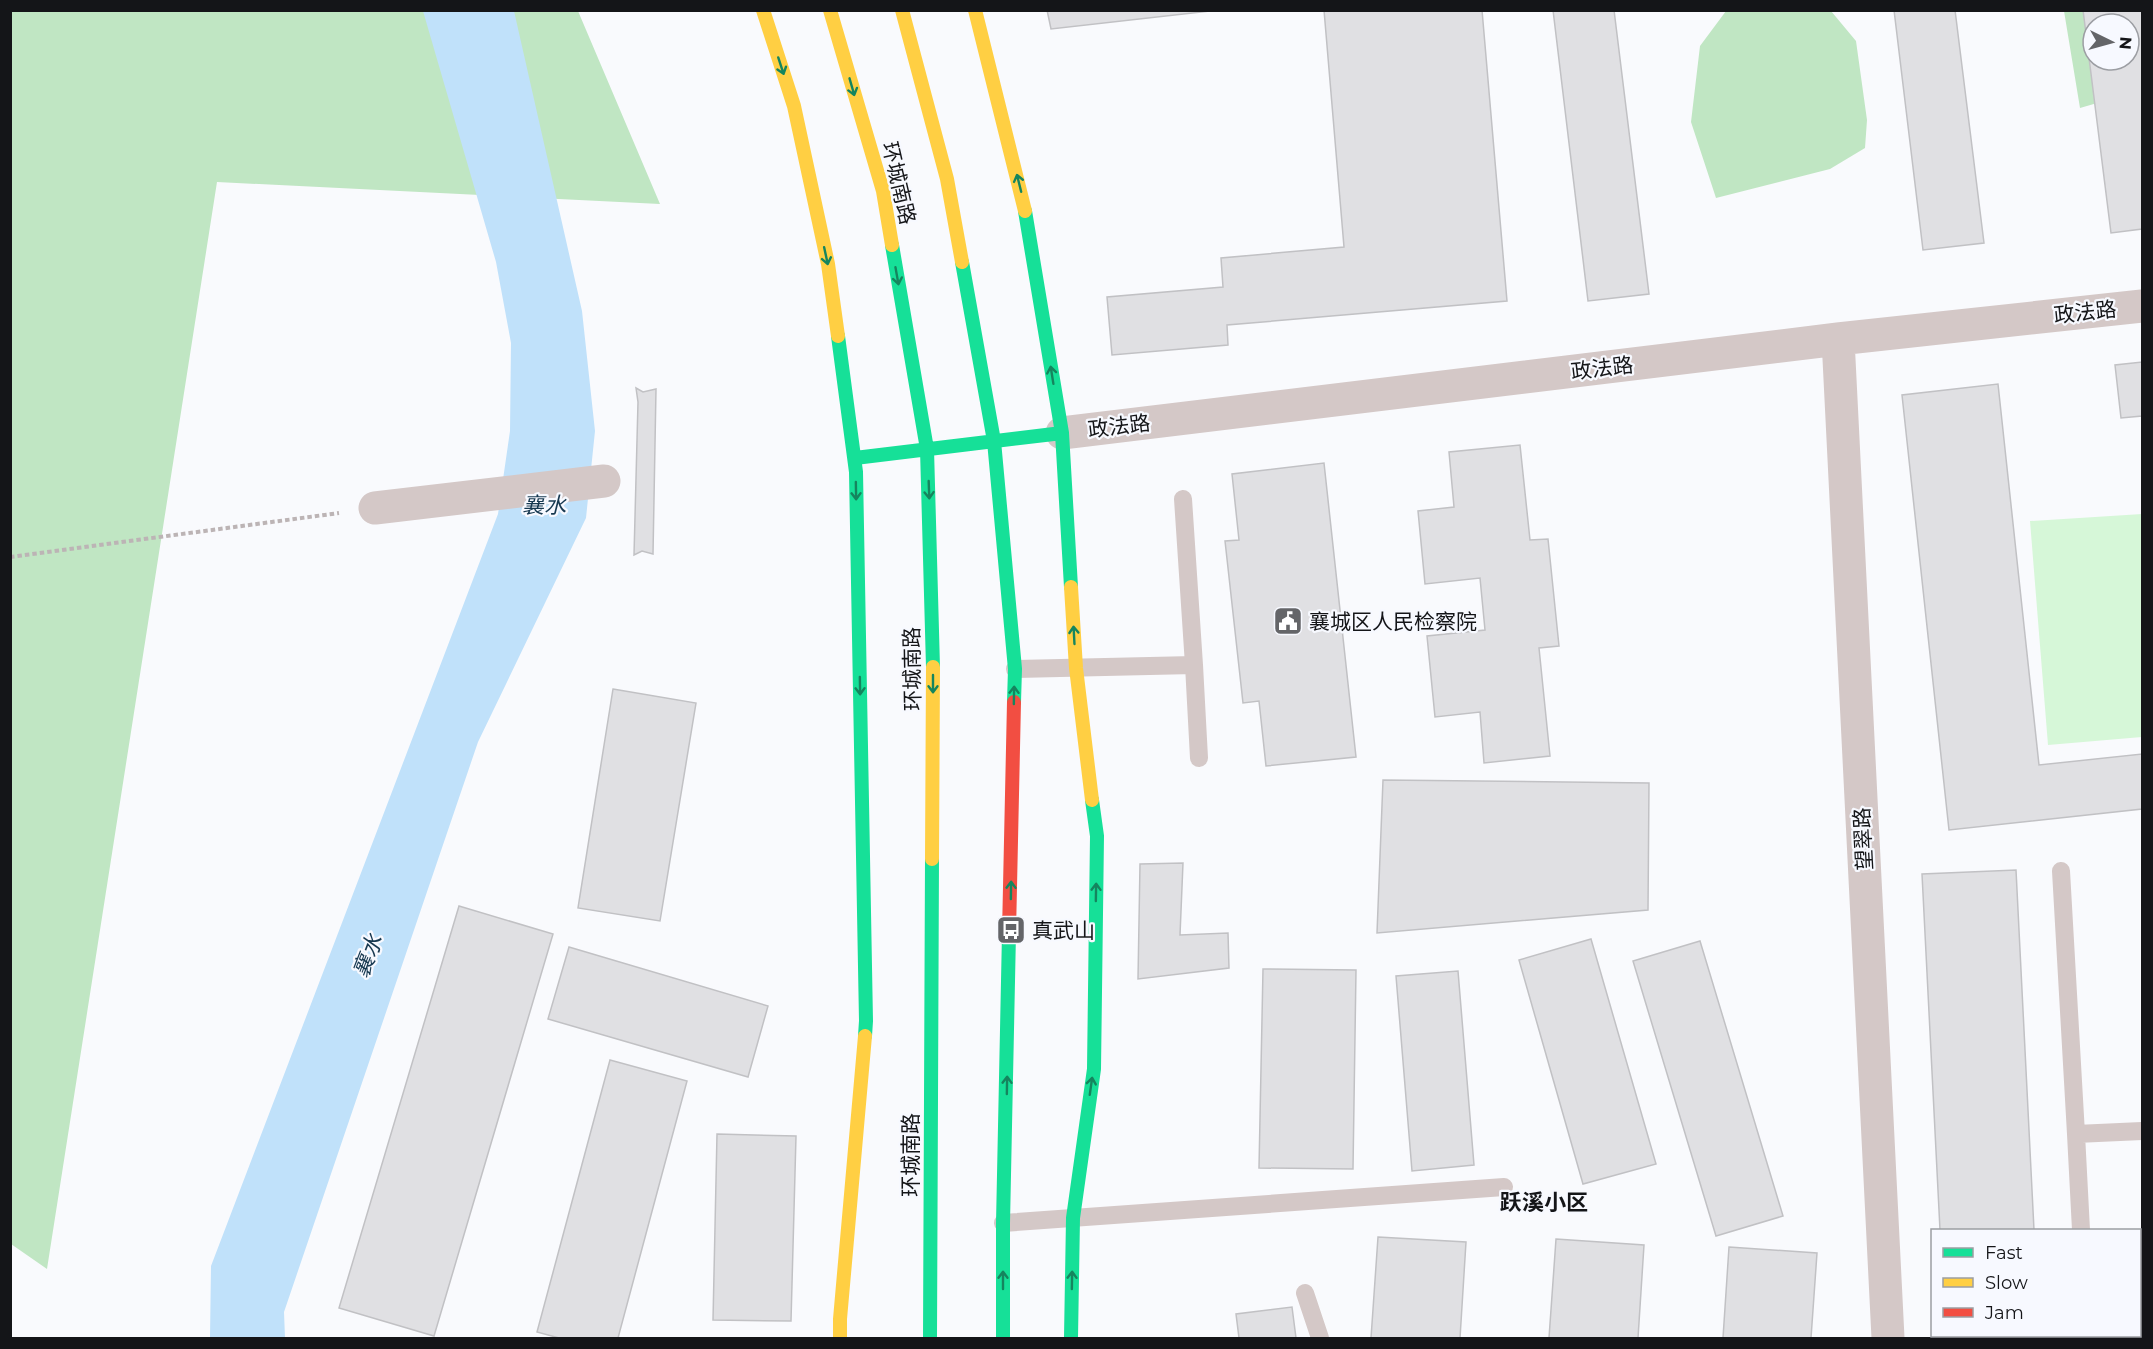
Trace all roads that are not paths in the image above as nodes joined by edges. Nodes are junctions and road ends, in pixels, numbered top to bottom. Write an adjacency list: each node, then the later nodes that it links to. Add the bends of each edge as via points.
1 (763, 10): 10 (main road, one-way to 10, via 794,106 828,264)
2 (830, 10): 9 (main road, 环城南路, one-way to 9, via 883,191)
3 (902, 10): 8 (main road, via 947,179)
4 (975, 10): 7 (main road, one-way to 4, via 1023,195)
5 (2142, 306): 6 (street, 政法路)
6 (1838, 339): 7 (street, 政法路); 31 (street, 望翠路)
7 (1062, 433): 8 (main road); 15 (main road, one-way to 7)
8 (994, 441): 9 (main road); 16 (main road)
9 (927, 449): 10 (main road); 27 (main road, 环城南路, one-way to 27, via 933,666)
10 (855, 458): 26 (main road, one-way to 26, via 866,1021)
11 (604, 481): 13 (street)
12 (1183, 499): 14 (lane)
13 (375, 508)
14 (1194, 665): 15 (lane); 17 (lane)
15 (1076, 668): 16 (lane); 22 (main road, one-way to 15, via 1094,1069 1097,836)
16 (1015, 669): 23 (main road, one-way to 16)
17 (1199, 758)
18 (2061, 871): 20 (lane)
19 (2142, 1131): 20 (lane)
20 (2076, 1134): 24 (lane)
21 (1504, 1187): 22 (lane)
22 (1072, 1218): 23 (lane); 29 (main road, one-way to 22)
23 (1003, 1223): 28 (main road, one-way to 23)
24 (2081, 1229)
25 (1305, 1293): 30 (lane)
26 (840, 1338)
27 (930, 1338)
28 (1003, 1338)
29 (1071, 1338)
30 (1320, 1338)
31 (1888, 1338)

